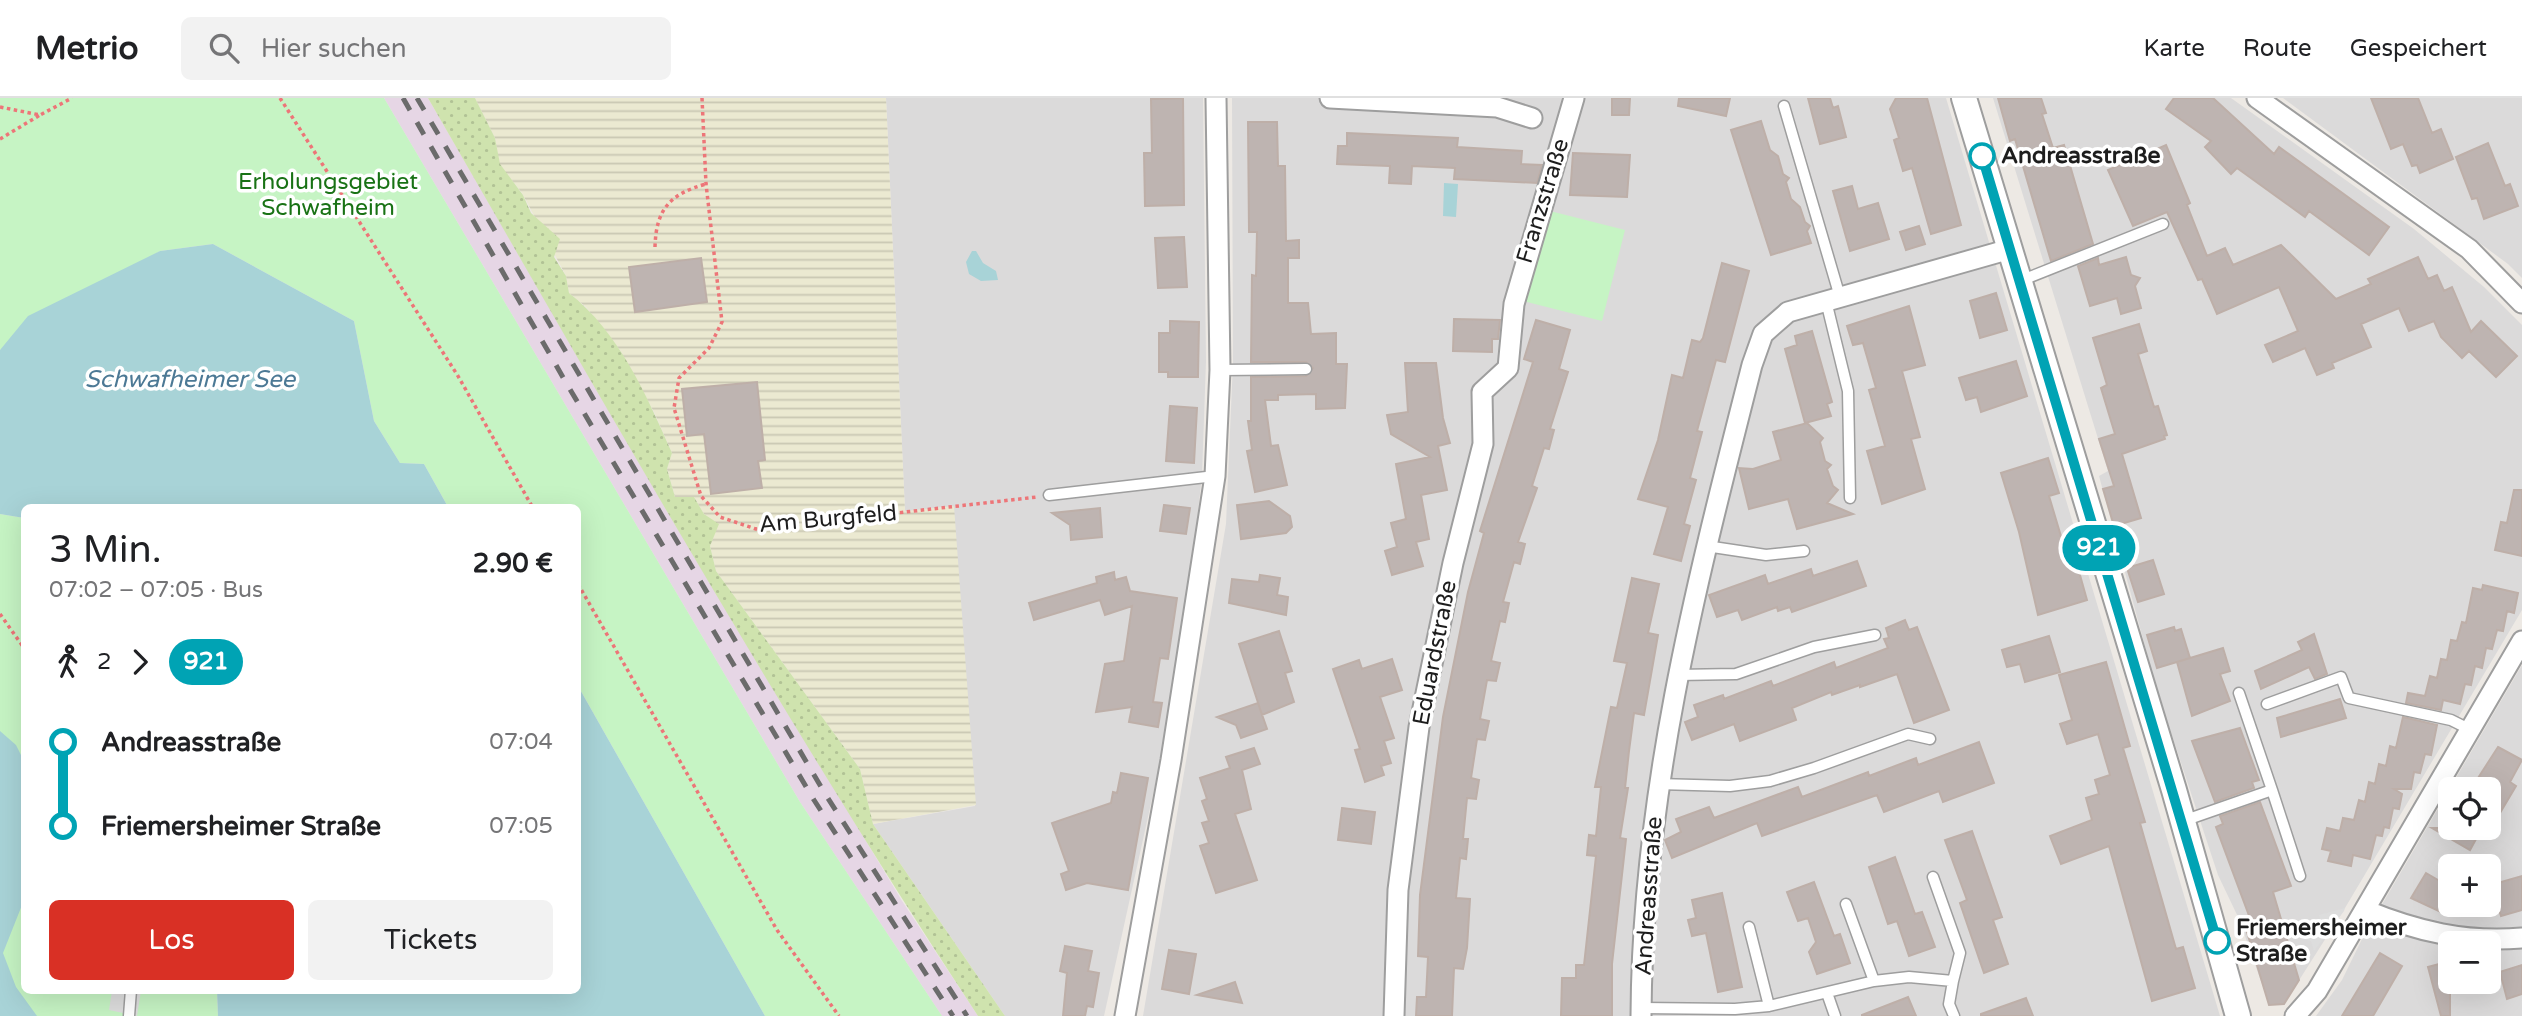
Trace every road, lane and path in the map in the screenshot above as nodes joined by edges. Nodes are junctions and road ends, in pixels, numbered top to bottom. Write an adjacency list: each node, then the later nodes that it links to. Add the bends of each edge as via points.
1 (72, 98): 11 (path)
2 (280, 98): 27 (path, via 458,376)
3 (702, 98): 14 (path, Am Burgfeld)
4 (1216, 98): 23 (street)
5 (1330, 98): 12 (street, Franzstraße, via 1497,107)
6 (1573, 98): 21 (street, Franzstraße)
7 (1964, 98): 17 (street)
8 (2257, 98): 20 (street, via 2469,249)
9 (1784, 106): 19 (lane)
10 (0, 107): 11 (path)
11 (40, 115): 13 (path)
12 (1532, 118)
13 (0, 139)
14 (706, 184): 16 (path, via 682,190 668,202 656,229); 25 (path, Am Burgfeld, via 722,322 709,348 679,378 674,408 688,460 709,508 731,523 756,529)
15 (2162, 224): 18 (lane)
16 (655, 247)
17 (2010, 249): 18 (street); 19 (street, Andreasstraße)
18 (2019, 281): 42 (street)
19 (1833, 299): 26 (lane, via 1848,391); 28 (street, Andreasstraße, via 1788,312 1763,334)
20 (2522, 303)
21 (1514, 304): 59 (street, Eduardstraße, via 1508,369 1482,392 1483,444 1419,727 1398,890)
22 (1306, 369): 23 (lane)
23 (1220, 370): 24 (street)
24 (1215, 476): 25 (lane); 58 (street)
25 (1049, 495)
26 (1850, 498)
27 (531, 504)
28 (1706, 546): 29 (lane, via 1766,555); 35 (street, Andreasstraße)
29 (1804, 551)
30 (581, 589): 57 (path, via 777,930)
31 (0, 614): 34 (path)
32 (1875, 635): 35 (lane, via 1814,647 1736,674)
33 (2522, 641): 38 (street)
34 (21, 644)
35 (1676, 675): 40 (street, Andreasstraße)
36 (2239, 693): 41 (lane)
37 (2267, 704): 38 (lane, via 2342,677 2349,698 2451,720)
38 (2471, 730): 46 (street)
39 (1930, 739): 40 (lane, Andreasstraße, via 1908,734 1770,781 1730,786)
40 (1658, 783): 54 (street, Andreasstraße, via 1646,888)
41 (2272, 790): 42 (lane); 43 (lane)
42 (2183, 821): 62 (street)
43 (2300, 876)
44 (1933, 877): 50 (lane, via 1961,953)
45 (1846, 904): 49 (lane)
46 (2365, 910): 48 (street, via 2404,926 2456,937); 63 (street, via 2317,991)
47 (1749, 927): 53 (lane)
48 (2522, 938)
49 (1874, 981): 50 (lane, Andreasstraße, via 1909,977); 51 (lane, Andreasstraße)
50 (1953, 981): 61 (lane, via 1949,1004)
51 (1827, 993): 53 (lane, Andreasstraße); 60 (lane)
52 (131, 994): 56 (lane)
53 (1769, 1006): 55 (lane, Andreasstraße)
54 (1641, 1012): 55 (lane, Andreasstraße)
55 (1736, 1013)
56 (129, 1016)
57 (839, 1016)
58 (1125, 1016)
59 (1394, 1016)
60 (1835, 1016)
61 (1954, 1016)
62 (2238, 1016)
63 (2295, 1016)

